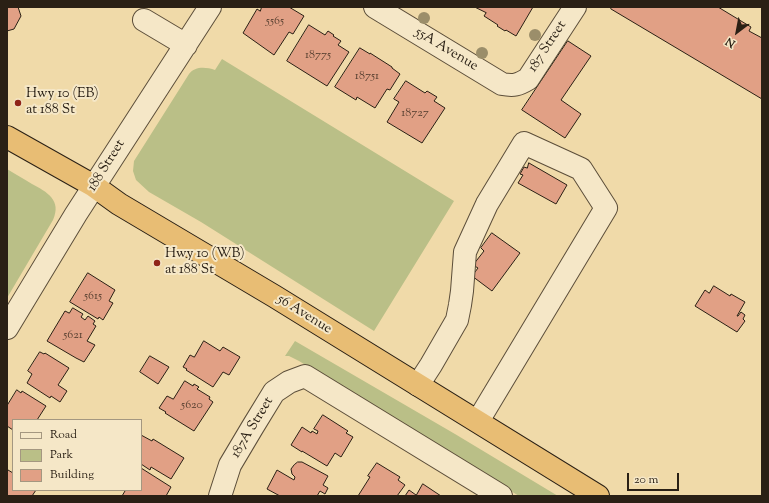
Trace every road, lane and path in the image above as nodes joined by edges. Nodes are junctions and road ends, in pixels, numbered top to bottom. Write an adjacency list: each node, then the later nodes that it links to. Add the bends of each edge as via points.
1 (210, 7): 5 (street, 188 Street)
2 (375, 7): 6 (street, 55A Avenue, via 502,84)
3 (575, 7): 6 (street, 187 Street, via 528,79)
4 (144, 20): 5 (street)
5 (186, 45): 8 (street, 188 Street)
6 (519, 84)
7 (7, 137): 8 (highway, 56 Avenue)
8 (94, 186): 9 (street, 188 Street); 10 (highway, 56 Avenue, via 119,204)
9 (7, 328)
10 (418, 385): 11 (highway, 56 Avenue); 11 (street, via 457,320 465,252 487,204 524,143 581,169 606,208)
11 (478, 421): 14 (highway, 56 Avenue)
12 (220, 496): 13 (street, 187A Street, via 230,465 274,392 289,382 305,376)
13 (501, 496)
14 (598, 496)

